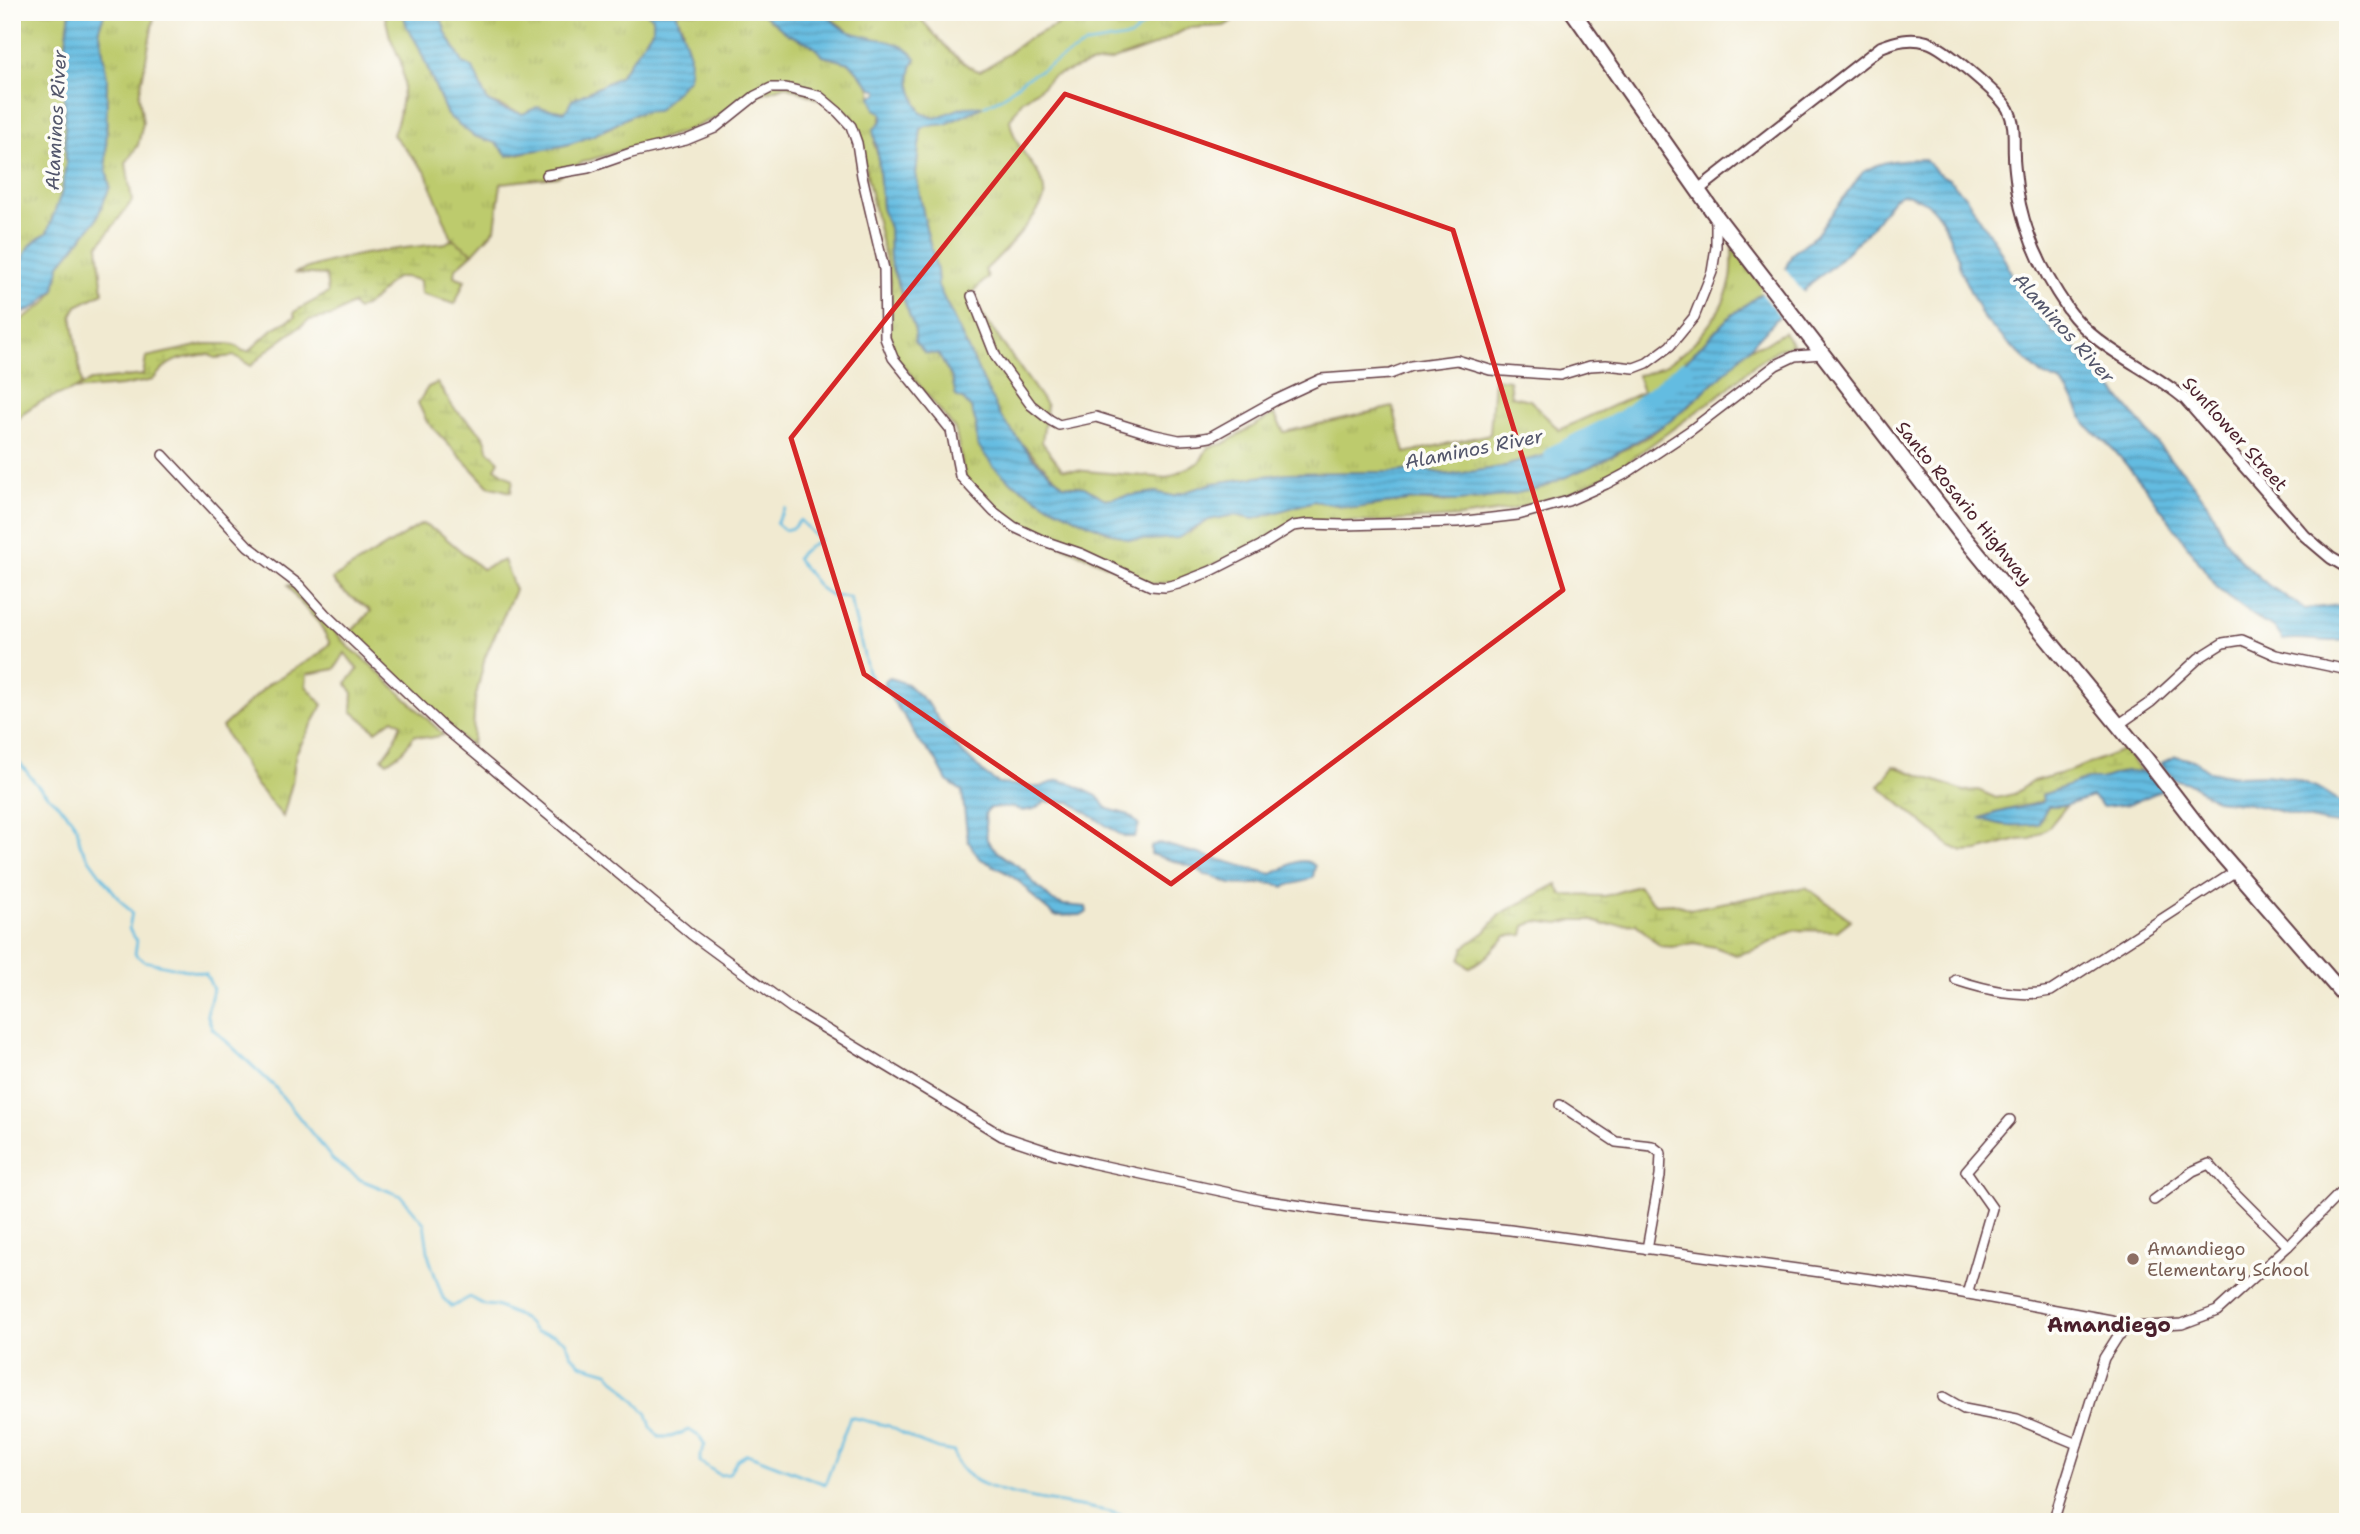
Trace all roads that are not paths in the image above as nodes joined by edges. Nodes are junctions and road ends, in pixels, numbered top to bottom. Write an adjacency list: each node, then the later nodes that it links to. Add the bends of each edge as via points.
1 (1573, 12): 3 (main road, Santo Rosario Highway)
2 (547, 174): 6 (street, via 588,168 715,128 771,88 819,96 851,126 857,142 884,269 885,338 893,358 951,430 960,476 1014,527 1151,586 1178,584 1211,571 1293,526 1457,522 1518,515 1568,501 1625,474 1776,365 1795,356)
3 (1698, 190): 4 (main road, Santo Rosario Highway); 8 (street, Sunflower Street, via 1881,47 1899,40 1930,42 1994,93 2008,110 2015,131 2023,216 2035,252 2070,312 2105,344 2185,400 2305,536)
4 (1716, 216): 5 (street, via 1712,272 1694,317 1670,346 1647,363 1634,368 1590,366 1560,375 1490,370 1457,360 1411,366 1390,374 1321,379 1198,439 1151,434 1096,417 1059,425 1050,420 1031,404 996,357); 6 (main road, Santo Rosario Highway)
5 (972, 296)
6 (1822, 354): 10 (main road, Santo Rosario Highway, via 1959,531)
7 (163, 455): 19 (street, via 248,546 299,585 440,725 691,934 793,1009 1002,1136 1068,1157 1262,1200)
8 (2348, 568)
9 (2348, 670): 10 (street, via 2276,655 2242,640 2223,643)
10 (2119, 725): 11 (main road, Santo Rosario Highway)
11 (2236, 871): 12 (street, via 2051,991 1988,990); 13 (main road, Santo Rosario Highway)
12 (1956, 980)
13 (2348, 1000)
14 (1560, 1105): 19 (street, via 1616,1142 1652,1146 1661,1153)
15 (2010, 1120): 20 (street, via 1966,1171 1992,1208)
16 (2348, 1185): 18 (street)
17 (2154, 1200): 18 (street, via 2209,1164)
18 (2288, 1246): 21 (street, via 2217,1311 2182,1324)
19 (1647, 1249): 20 (street)
20 (1967, 1294): 21 (street)
21 (2130, 1327): 23 (street, via 2104,1358)
22 (1943, 1397): 23 (street, via 1964,1409 2017,1419)
23 (2077, 1444): 24 (street)
24 (2053, 1522)

